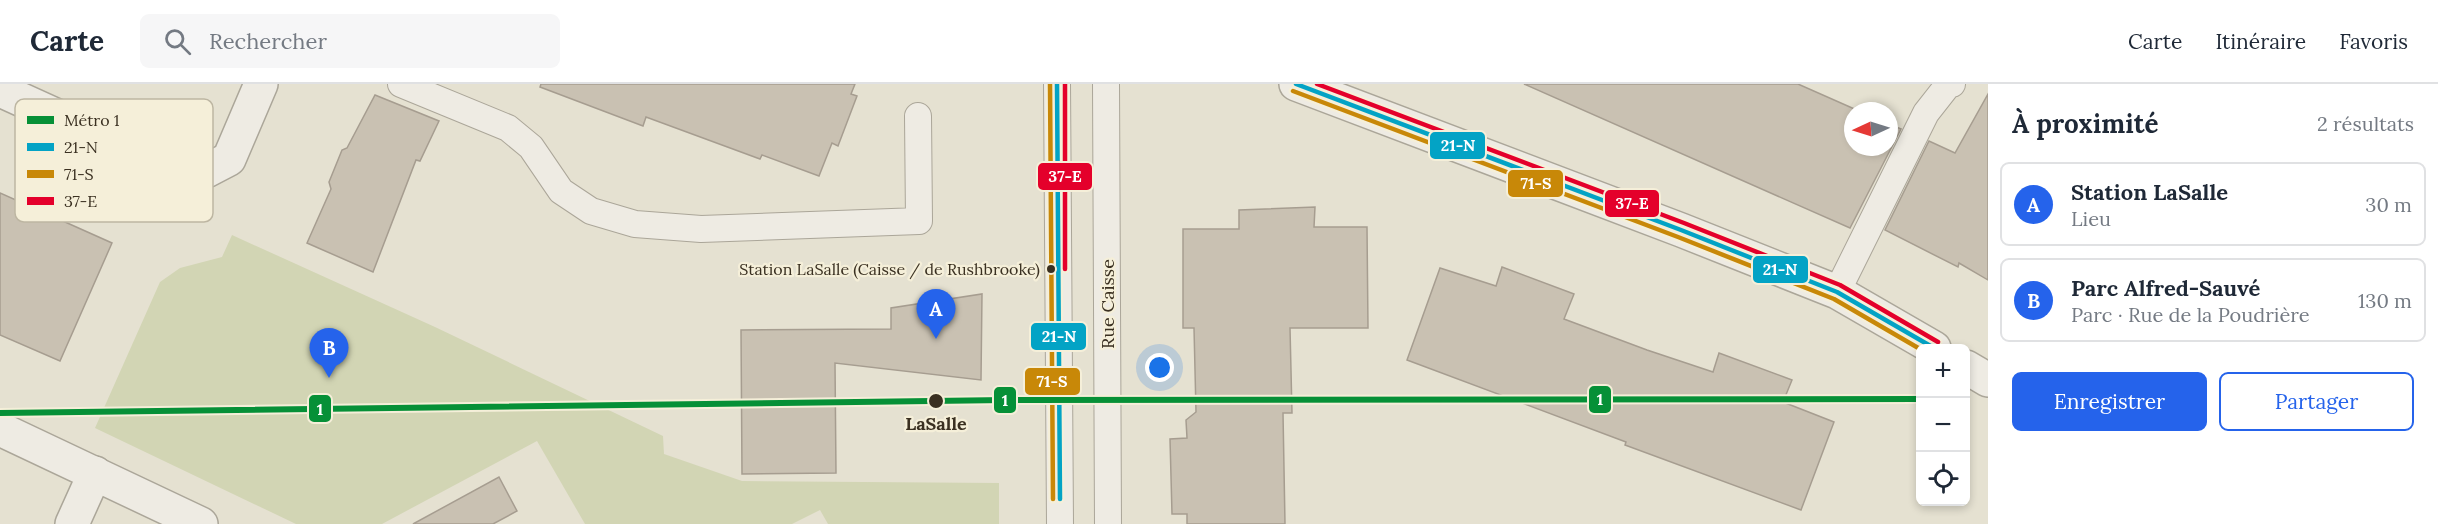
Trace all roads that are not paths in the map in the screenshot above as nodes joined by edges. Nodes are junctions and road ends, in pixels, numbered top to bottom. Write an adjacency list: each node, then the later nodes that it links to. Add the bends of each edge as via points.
1 (261, 84): 10 (street, via 229,159)
2 (401, 84): 9 (lane, via 508,128 531,147 561,191 591,211 635,224 701,230 919,221)
3 (1056, 84): 19 (lane)
4 (1106, 84): 20 (lane, Rue Caisse)
5 (1296, 84): 11 (street)
6 (1952, 84): 11 (lane, via 1926,113)
7 (0, 90): 8 (street)
8 (20, 99)
9 (918, 116)
10 (213, 167)
11 (1837, 292): 12 (street)
12 (1927, 344)
13 (1970, 369): 14 (street)
14 (1988, 380)
15 (0, 429): 16 (street)
16 (95, 473): 17 (street); 18 (street)
17 (72, 524)
18 (201, 524)
19 (1060, 524)
20 (1108, 524)

